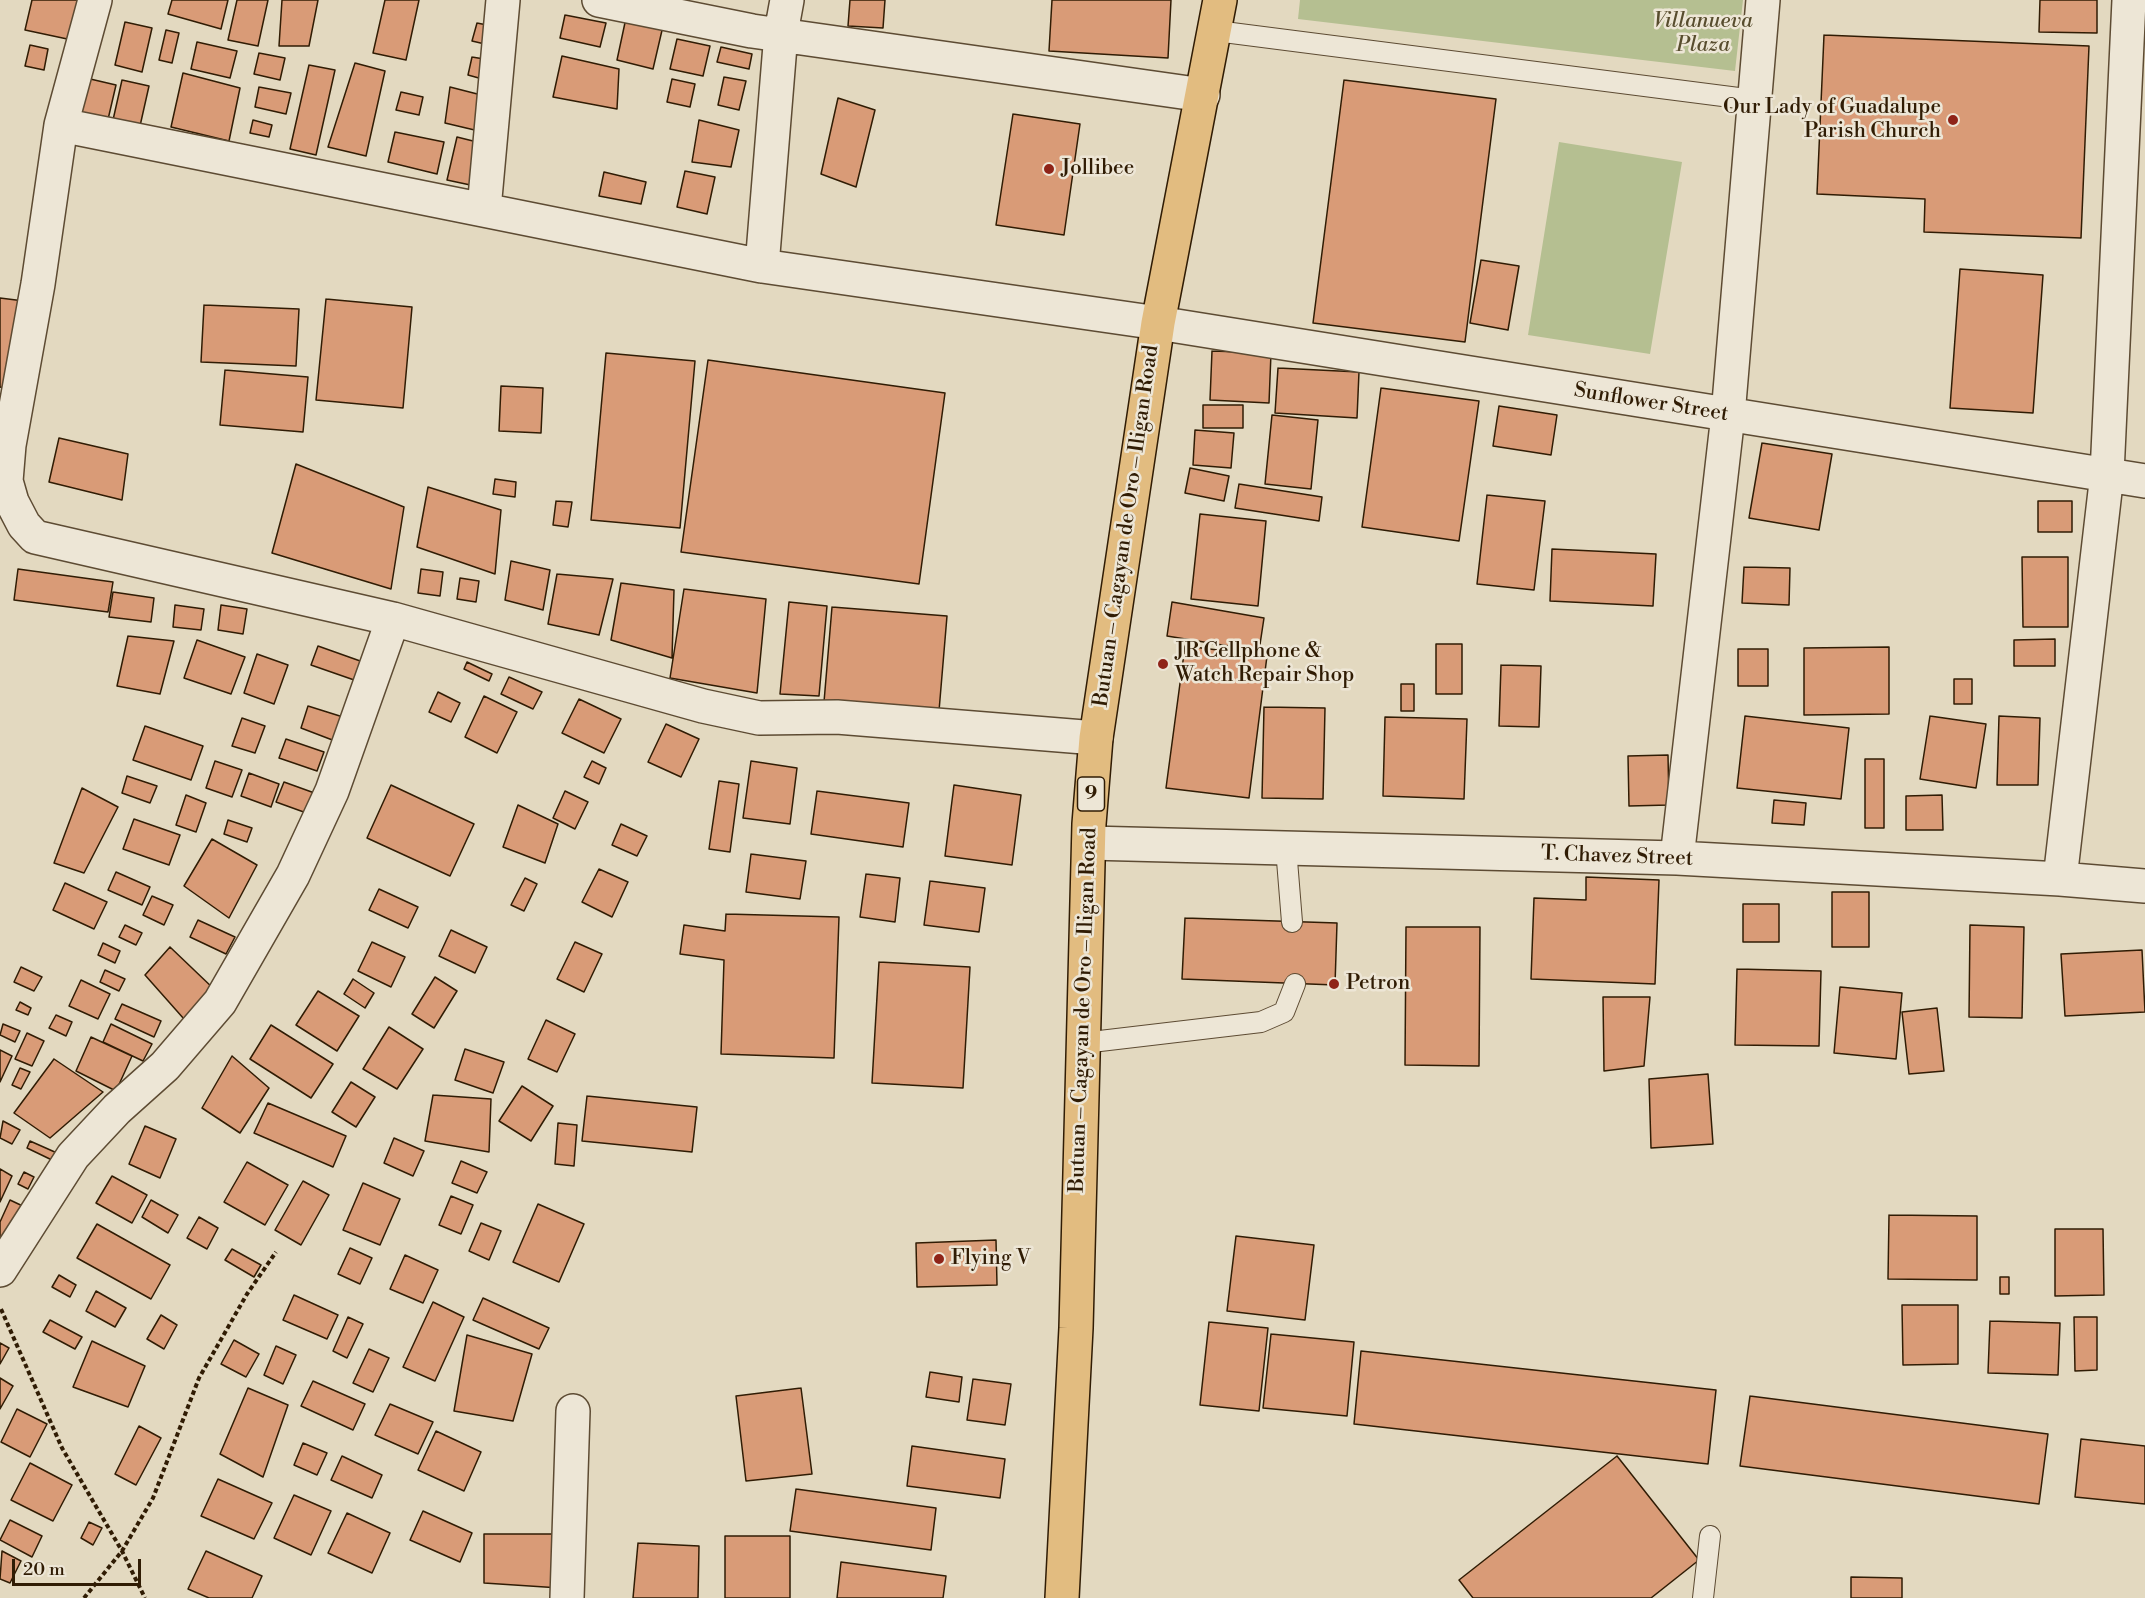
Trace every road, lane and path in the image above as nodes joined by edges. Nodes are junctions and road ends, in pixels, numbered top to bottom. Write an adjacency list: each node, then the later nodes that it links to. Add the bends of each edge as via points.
1 (95, 0): 11 (street)
2 (502, 0): 12 (street)
3 (599, 0): 8 (street, via 752,31)
4 (788, 0): 8 (street)
5 (1763, 0): 10 (street)
6 (2129, 0): 16 (street)
7 (1218, 16): 9 (highway, Butuan – Cagayan de Oro – Iligan Road / 9); 10 (lane)
8 (781, 33): 9 (street); 13 (street)
9 (1203, 95): 14 (highway, Butuan – Cagayan de Oro – Iligan Road / 9)
10 (1754, 100): 15 (street)
11 (61, 124): 12 (street, Sunflower Street); 18 (street, via 9,445 6,481 24,525 35,537)
12 (484, 209): 13 (street, Sunflower Street)
13 (762, 266): 14 (street, Sunflower Street)
14 (1158, 324): 15 (street, Sunflower Street); 19 (highway, Butuan – Cagayan de Oro – Iligan Road / 9)
15 (1728, 416): 16 (street, Sunflower Street); 22 (street)
16 (2107, 474): 17 (street, Sunflower Street); 23 (street)
17 (2145, 481)
18 (393, 619): 19 (street, via 703,706 759,718 837,717); 29 (street, via 332,791 293,875 220,1002 165,1066 73,1156)
19 (1096, 738): 20 (highway, Butuan – Cagayan de Oro – Iligan Road / 9)
20 (1089, 843): 21 (street, T. Chavez Street); 27 (highway, Butuan – Cagayan de Oro – Iligan Road / 9)
21 (1286, 848): 22 (street, T. Chavez Street); 25 (lane)
22 (1677, 858): 23 (street, T. Chavez Street)
23 (2060, 879): 24 (street, T. Chavez Street)
24 (2145, 886)
25 (1292, 922)
26 (1295, 984): 27 (lane, via 1284,1012 1262,1022)
27 (1083, 1043): 37 (highway, Butuan – Cagayan de Oro – Iligan Road / 9, via 1076,1328)
28 (276, 1252): 33 (path, via 199,1378 153,1498)
29 (0, 1270)
30 (0, 1308): 33 (path, via 62,1448)
31 (573, 1411): 36 (street)
32 (1710, 1536): 38 (lane)
33 (122, 1551): 34 (path); 35 (path)
34 (84, 1598)
35 (145, 1598)
36 (567, 1598)
37 (1062, 1598)
38 (1703, 1598)

